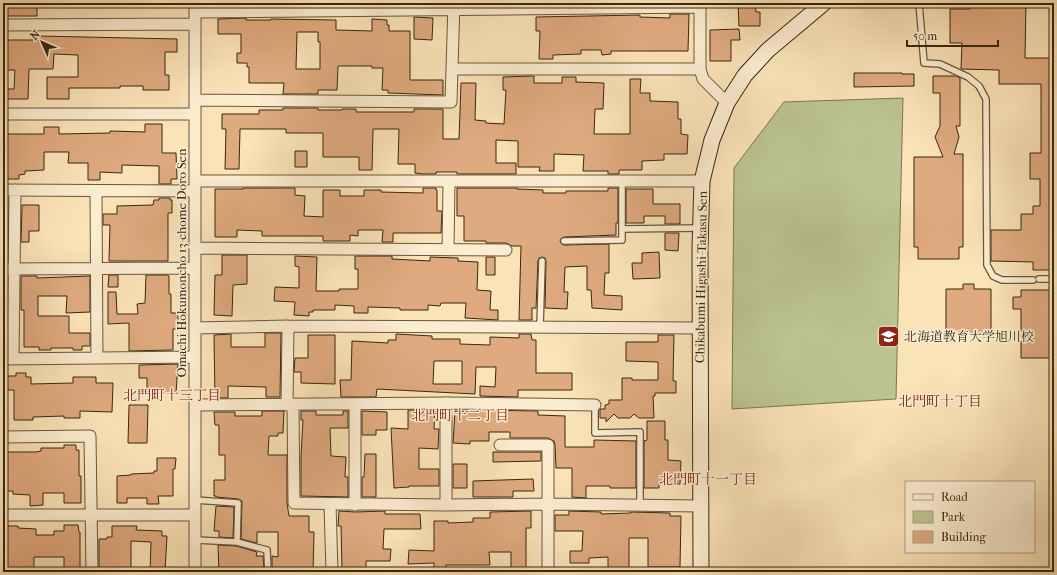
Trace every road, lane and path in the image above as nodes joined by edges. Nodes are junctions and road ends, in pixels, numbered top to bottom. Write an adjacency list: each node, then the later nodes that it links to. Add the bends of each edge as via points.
1 (824, 3): 11 (street, Chikabumi Higashi-Takasu Sen, via 768,50 745,75)
2 (919, 3): 34 (lane, via 924,63 940,64 968,77 979,86 986,99 987,266 993,276 1002,280)
3 (700, 5): 4 (street); 9 (street)
4 (454, 6): 5 (street); 8 (street)
5 (195, 7): 6 (street, Omachi Hokumoncho 13-chome Doro Sen)
6 (195, 24): 7 (street); 10 (street, Omachi Hokumoncho 13-chome Doro Sen)
7 (3, 25)
8 (453, 69): 9 (street); 10 (street, via 451,102)
9 (700, 69): 11 (street, via 703,79)
10 (195, 100): 13 (street, Omachi Hokumoncho 13-chome Doro Sen)
11 (726, 103): 15 (street, Chikabumi Higashi-Takasu Sen, via 712,140)
12 (3, 114): 13 (street)
13 (195, 114): 17 (street, Omachi Hokumoncho 13-chome Doro Sen)
14 (622, 180): 15 (street); 16 (street); 22 (lane)
15 (702, 180): 21 (street, Chikabumi Higashi-Takasu Sen)
16 (449, 181): 17 (street); 25 (street)
17 (195, 186): 20 (street); 24 (street, Omachi Hokumoncho 13-chome Doro Sen)
18 (3, 190): 19 (street)
19 (15, 190): 20 (street); 30 (street)
20 (96, 191): 31 (street)
21 (700, 228): 22 (lane); 38 (street, Chikabumi Higashi-Takasu Sen)
22 (622, 229): 23 (lane, via 622,240)
23 (564, 241)
24 (195, 248): 25 (street); 28 (street, Omachi Hokumoncho 13-chome Doro Sen)
25 (448, 250): 26 (street)
26 (506, 250)
27 (542, 261): 36 (lane)
28 (195, 268): 31 (street); 37 (street, Omachi Hokumoncho 13-chome Doro Sen)
29 (3, 269): 30 (street)
30 (14, 269): 31 (street); 41 (street)
31 (97, 269): 39 (street)
32 (1039, 279): 33 (lane)
33 (1054, 279)
34 (1033, 280)
35 (288, 326): 36 (street); 37 (street); 45 (street)
36 (540, 327): 38 (street)
37 (195, 328): 40 (street, Omachi Hokumoncho 13-chome Doro Sen)
38 (700, 328): 55 (street, Chikabumi Higashi-Takasu Sen)
39 (96, 358): 40 (street); 41 (street)
40 (195, 358): 44 (street, Omachi Hokumoncho 13-chome Doro Sen)
41 (8, 359)
42 (446, 403): 43 (street); 46 (street); 54 (street)
43 (355, 404): 45 (street); 52 (street)
44 (195, 405): 45 (street); 49 (street, Omachi Hokumoncho 13-chome Doro Sen)
45 (290, 405): 50 (street, via 294,503)
46 (595, 405): 53 (lane, via 595,434 640,432)
47 (3, 437): 58 (street, via 90,436)
48 (500, 445): 51 (street, via 548,445)
49 (195, 500): 56 (street, Omachi Hokumoncho 13-chome Doro Sen); 60 (lane, via 238,503)
50 (330, 504): 52 (street); 64 (street)
51 (548, 504): 53 (street); 54 (street); 65 (street)
52 (355, 505): 54 (street)
53 (640, 505): 55 (street)
54 (446, 506)
55 (700, 506): 66 (street, Chikabumi Higashi-Takasu Sen)
56 (195, 515): 58 (street); 59 (street, Omachi Hokumoncho 13-chome Doro Sen)
57 (3, 516): 58 (street)
58 (91, 516): 61 (street)
59 (195, 540): 60 (lane); 62 (street, Omachi Hokumoncho 13-chome Doro Sen)
60 (237, 542): 63 (lane, via 267,550)
61 (92, 572)
62 (195, 572)
63 (268, 572)
64 (332, 572)
65 (548, 572)
66 (701, 572)

